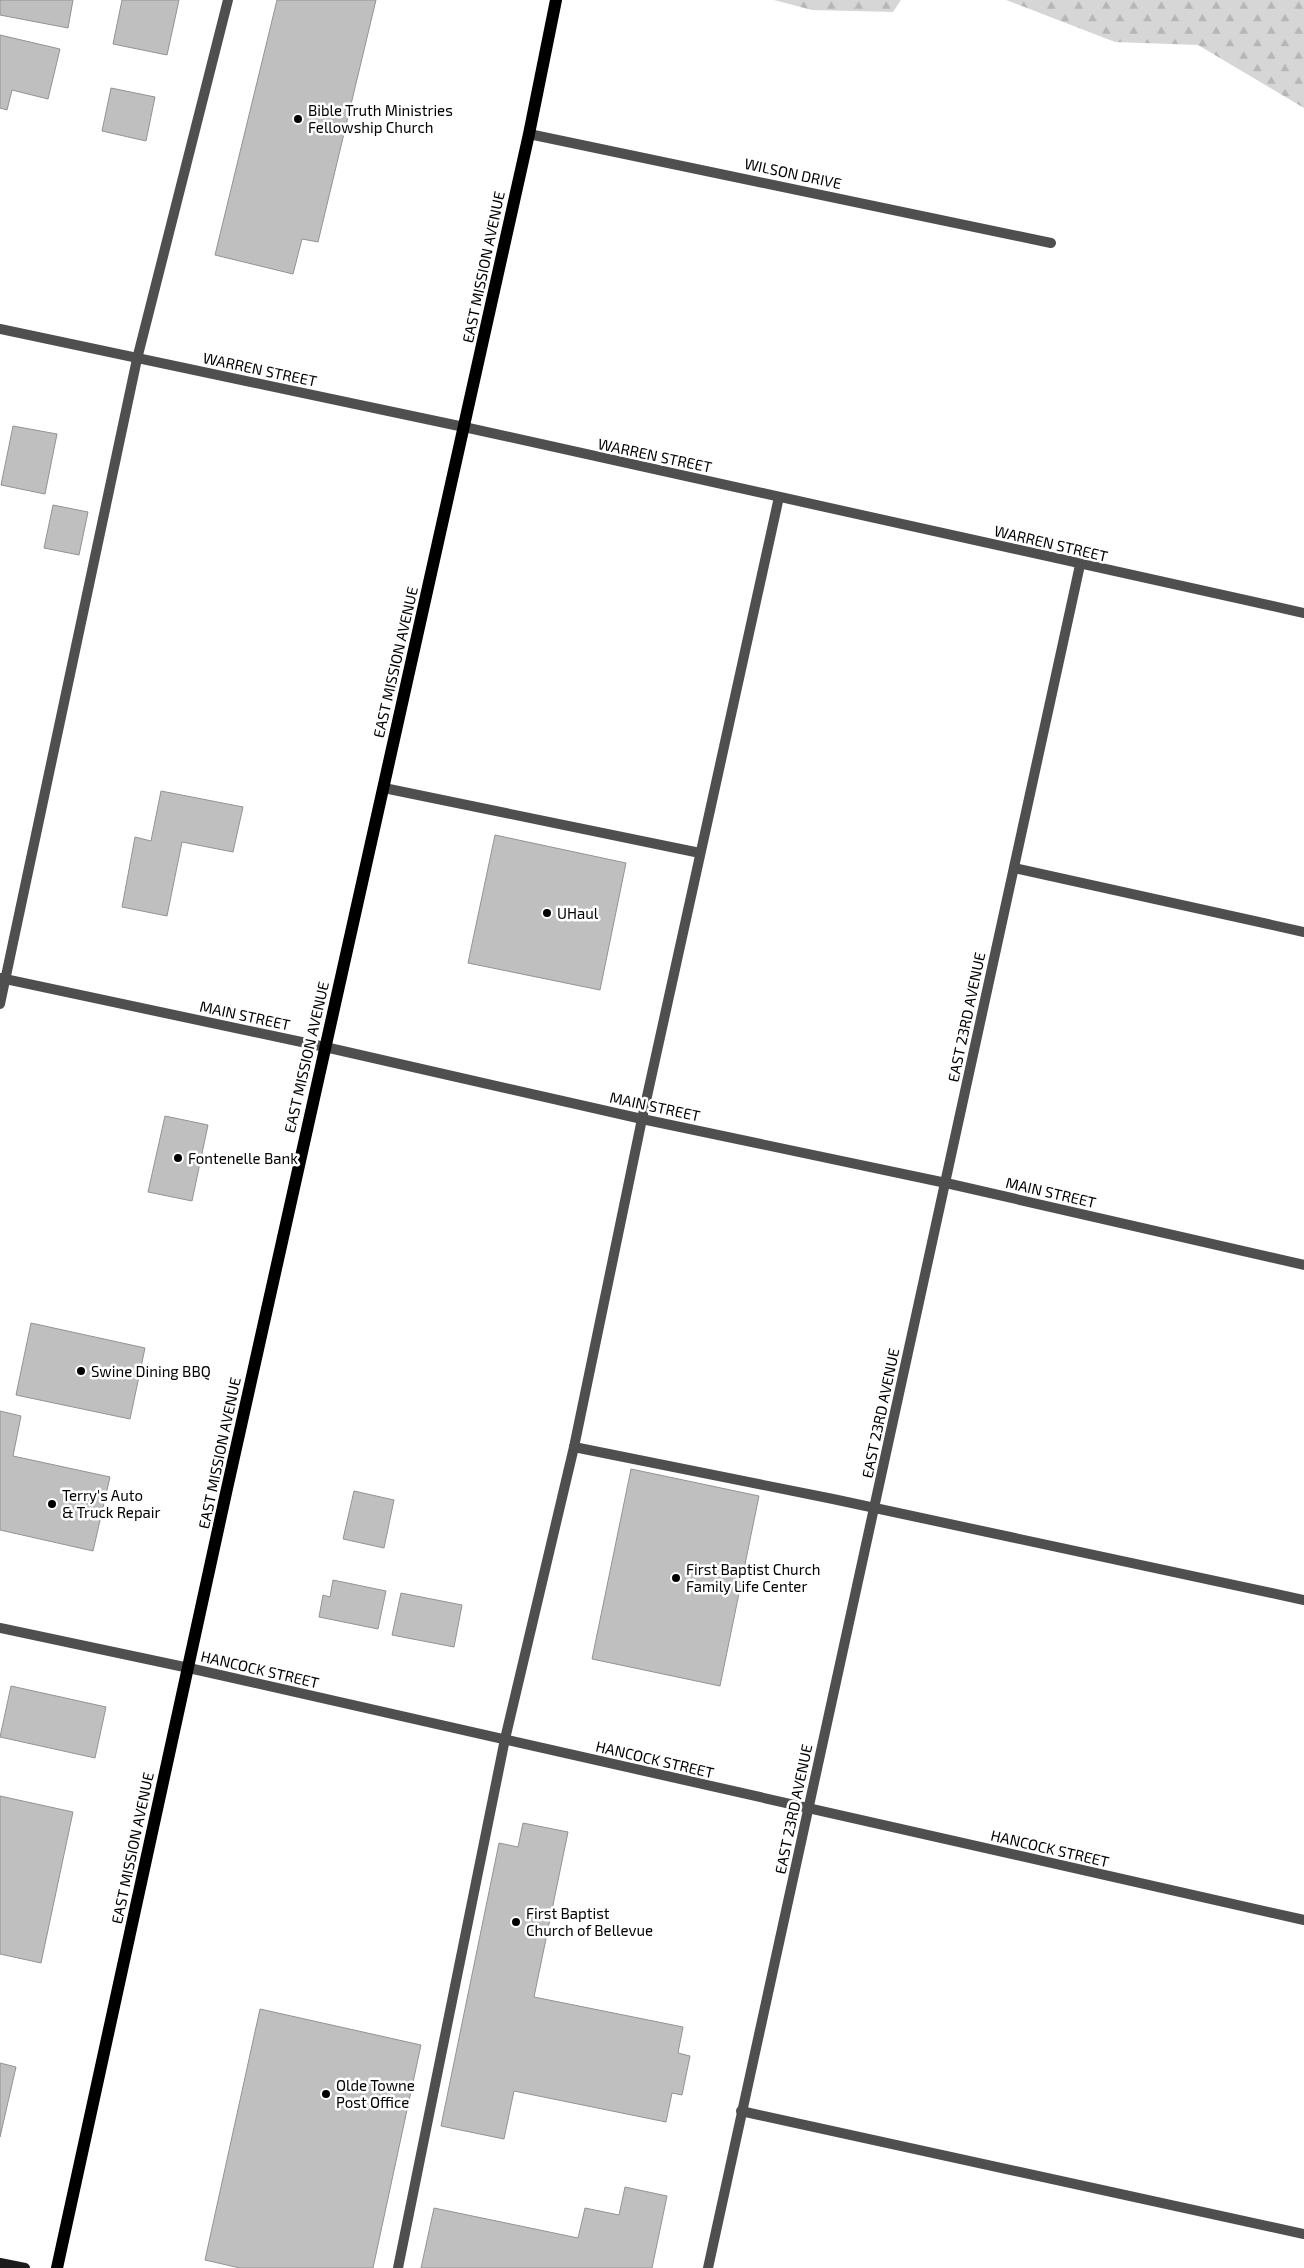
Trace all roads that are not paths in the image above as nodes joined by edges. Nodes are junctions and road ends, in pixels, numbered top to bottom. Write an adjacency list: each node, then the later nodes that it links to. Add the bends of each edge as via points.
1 (228, 0): 6 (street)
2 (556, 0): 3 (main road, EAST MISSION AVENUE)
3 (529, 134): 4 (street, WILSON DRIVE); 7 (main road, EAST MISSION AVENUE)
4 (1051, 243)
5 (0, 329): 6 (street, WARREN STREET)
6 (137, 359): 7 (street, WARREN STREET); 15 (street)
7 (464, 427): 8 (street, WARREN STREET); 11 (main road, EAST MISSION AVENUE)
8 (779, 497): 9 (street, WARREN STREET); 12 (street)
9 (1080, 564): 10 (street, WARREN STREET); 13 (street, EAST 23RD AVENUE)
10 (1304, 613)
11 (384, 788): 12 (street); 17 (main road, EAST MISSION AVENUE)
12 (700, 853): 18 (street)
13 (1014, 868): 14 (street); 19 (street, EAST 23RD AVENUE)
14 (1304, 932)
15 (3, 978): 16 (street); 17 (street, MAIN STREET)
16 (0, 1004)
17 (325, 1048): 18 (street, MAIN STREET); 25 (main road, EAST MISSION AVENUE)
18 (642, 1119): 19 (street, MAIN STREET); 21 (street)
19 (946, 1183): 20 (street, MAIN STREET); 22 (street, EAST 23RD AVENUE)
20 (1304, 1265)
21 (574, 1446): 22 (street); 26 (street)
22 (874, 1508): 23 (street); 27 (street, EAST 23RD AVENUE)
23 (1304, 1600)
24 (0, 1628): 25 (street, HANCOCK STREET)
25 (189, 1668): 26 (street, HANCOCK STREET); 33 (main road, EAST MISSION AVENUE)
26 (504, 1739): 27 (street, HANCOCK STREET); 34 (street)
27 (808, 1809): 28 (street, HANCOCK STREET); 29 (street, EAST 23RD AVENUE)
28 (1304, 1920)
29 (741, 2111): 30 (street); 35 (street, EAST 23RD AVENUE)
30 (1304, 2234)
31 (0, 2263): 32 (main road)
32 (25, 2268)
33 (57, 2268)
34 (398, 2268)
35 (708, 2268)

